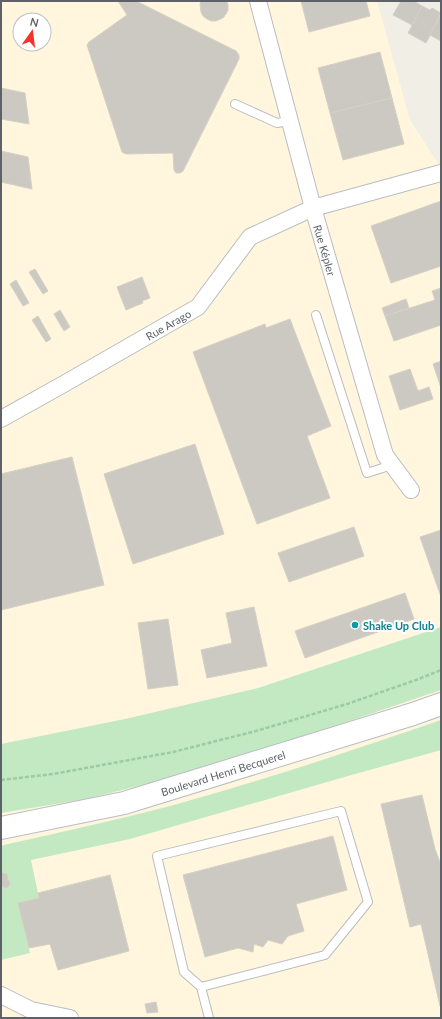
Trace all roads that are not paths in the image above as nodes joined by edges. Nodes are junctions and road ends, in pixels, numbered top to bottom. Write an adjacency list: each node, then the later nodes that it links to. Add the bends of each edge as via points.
1 (258, 1): 3 (street, Rue Képler)
2 (235, 104): 3 (lane, via 277,123)
3 (290, 121): 5 (street, Rue Képler)
4 (441, 173): 5 (street, Rue Arago)
5 (313, 208): 7 (street, Rue Arago, via 250,237 198,307); 8 (street, Rue Képler, via 385,455)
6 (316, 315): 8 (lane, via 367,473)
7 (1, 419)
8 (392, 465): 9 (street, Rue Képler)
9 (411, 490)
10 (441, 704): 11 (main road, Boulevard Henri Becquerel, via 124,803)
11 (1, 828)
12 (201, 987): 12 (lane, via 184,972 157,856 341,811 368,902 324,955); 15 (lane)
13 (1, 995): 14 (street, via 31,1010)
14 (70, 1018)
15 (209, 1018)

